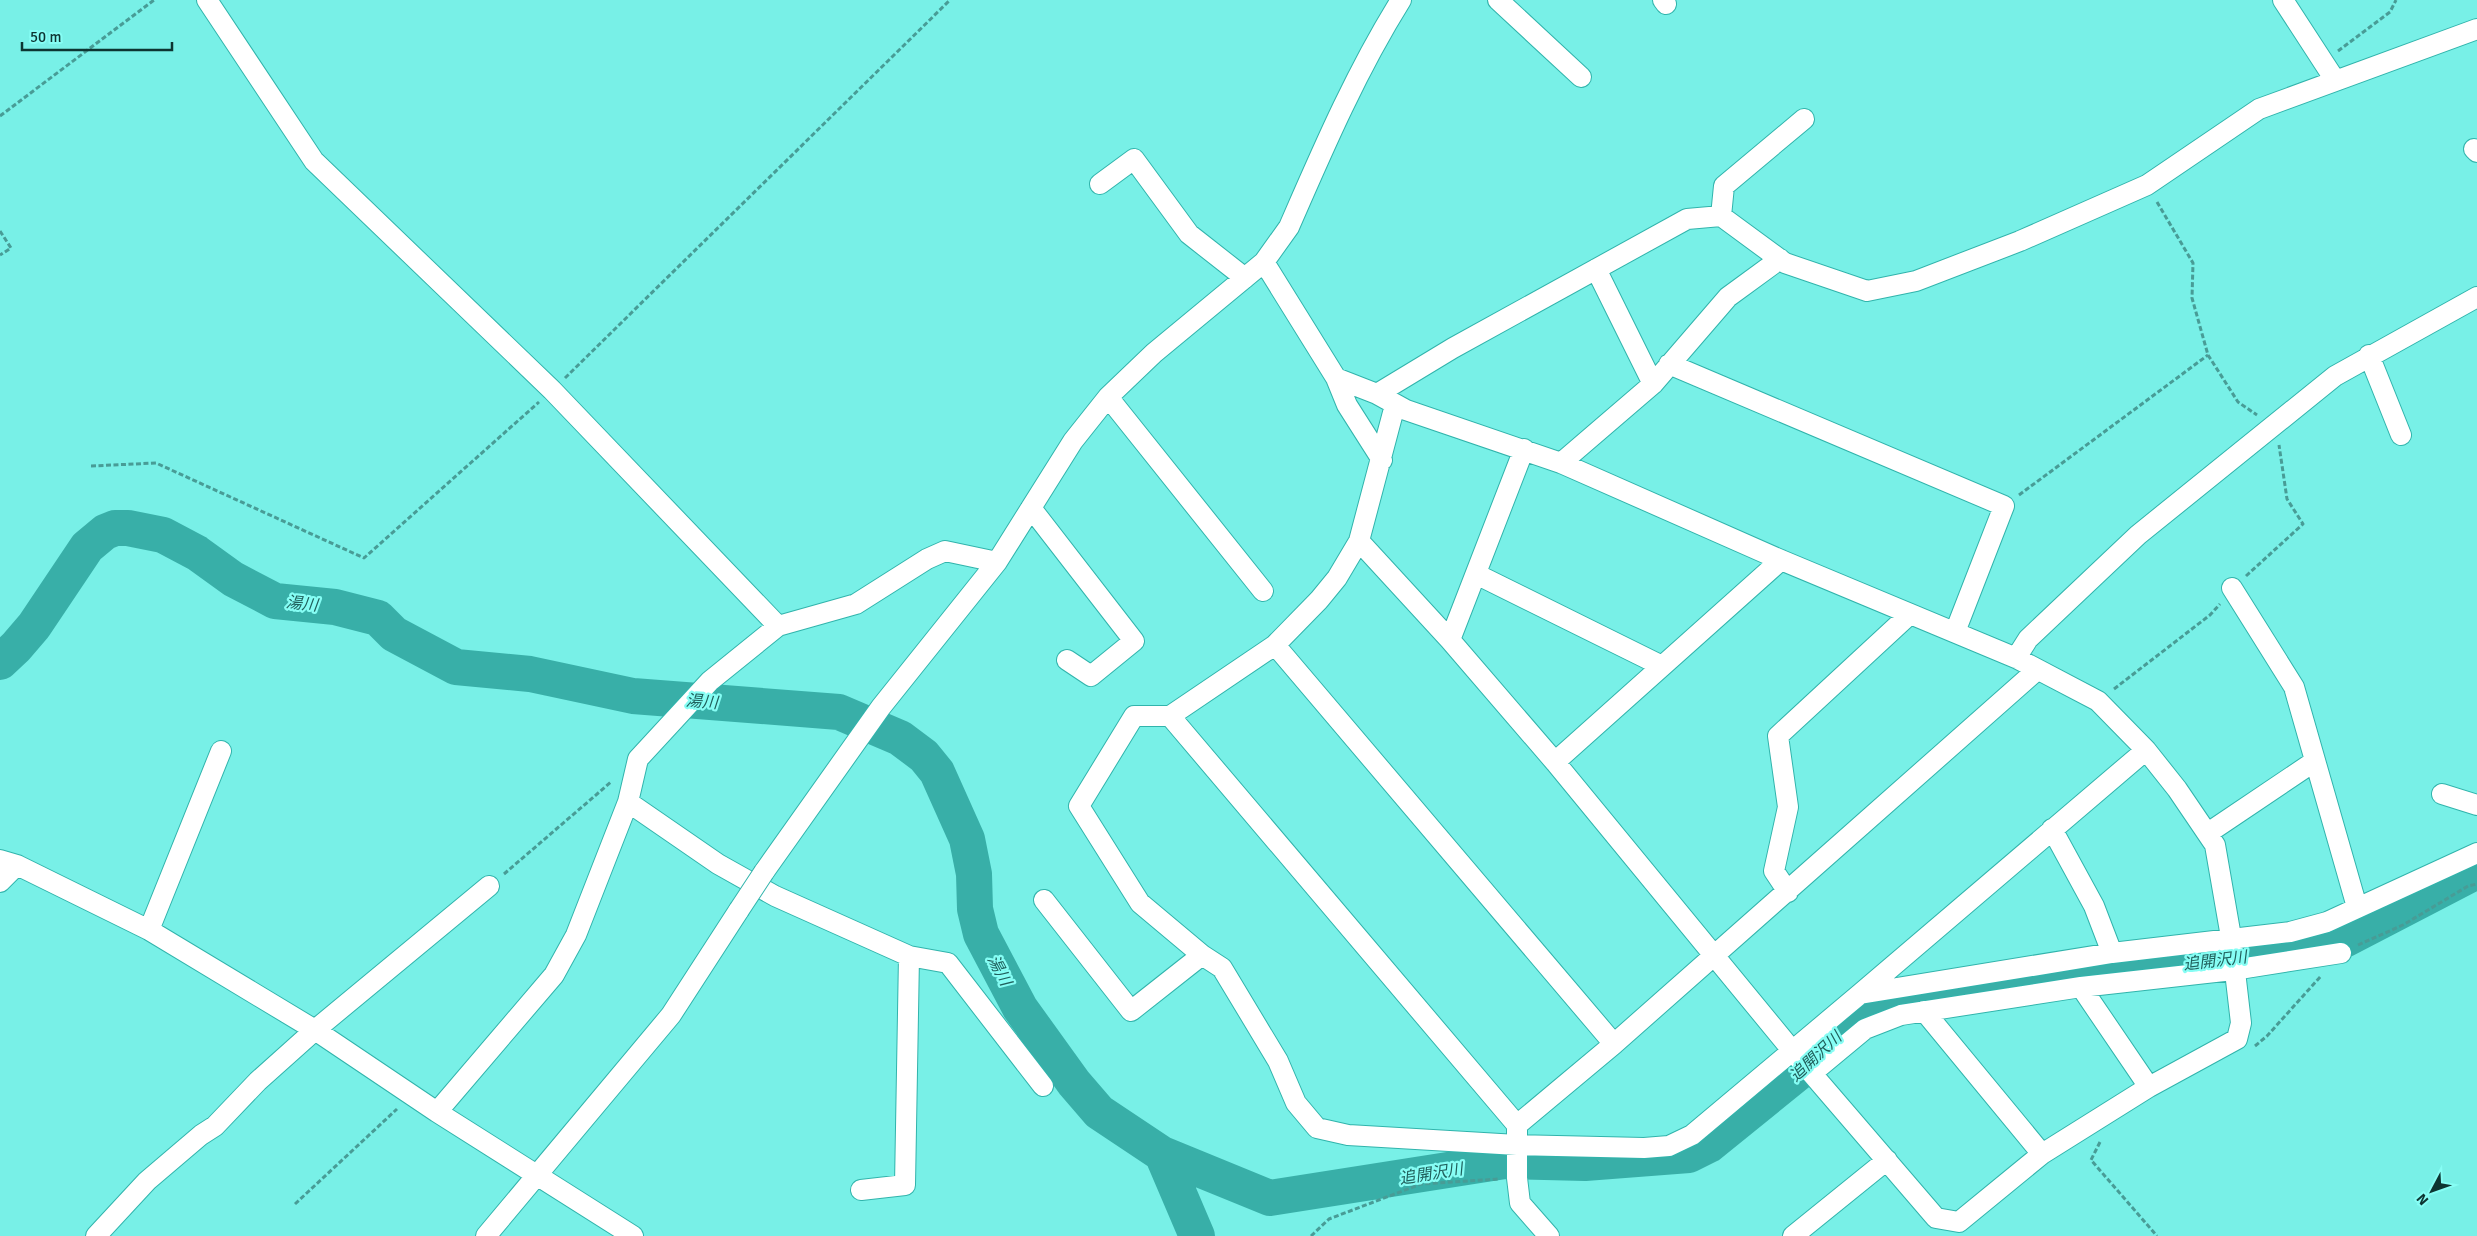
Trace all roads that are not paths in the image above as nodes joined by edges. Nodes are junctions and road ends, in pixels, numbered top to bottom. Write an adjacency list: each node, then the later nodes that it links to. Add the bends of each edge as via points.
1 (208, 0): 35 (street, via 314,161 552,390)
2 (1401, 0): 12 (street, via 1372,47 1344,103 1289,227)
3 (1498, 0): 6 (street)
4 (2283, 0): 7 (street)
5 (2477, 29): 7 (street)
6 (1581, 77)
7 (2335, 80): 11 (street, via 2259,109 2147,185 2020,241 1916,281 1867,291)
8 (1804, 118): 10 (street, via 1724,186)
9 (1100, 184): 14 (street, via 1134,159 1189,234)
10 (1721, 216): 11 (street); 13 (street, via 1687,219)
11 (1780, 259): 17 (street, via 1728,297)
12 (1264, 262): 14 (street); 18 (street)
13 (1596, 270): 19 (street); 20 (street, via 1453,348)
14 (1245, 278): 21 (street, via 1154,353)
15 (2475, 304): 16 (street)
16 (2369, 355): 23 (street); 39 (street, via 2335,376 2138,536 2028,639)
17 (1669, 364): 19 (street); 36 (street, via 2004,506)
18 (1336, 378): 20 (street); 25 (street, via 1347,405)
19 (1653, 384): 26 (street)
20 (1377, 394): 22 (street)
21 (1108, 397): 27 (street, via 1073,441); 33 (street)
22 (1395, 406): 24 (street); 25 (street)
23 (2401, 435)
24 (1524, 449): 26 (street); 31 (street)
25 (1382, 460): 28 (street)
26 (1561, 464): 29 (street)
27 (1031, 508): 30 (street); 40 (street, via 1134,641 1091,676)
28 (1359, 541): 37 (street); 38 (street, via 1325,593)
29 (1781, 560): 34 (street); 41 (street)
30 (997, 562): 35 (street, via 945,551 856,604); 81 (street, bridge, via 844,758 764,872 671,1015)
31 (1476, 574): 37 (street); 41 (street)
32 (2232, 588): 46 (street, via 2294,687)
33 (1263, 590)
34 (1910, 614): 36 (street); 57 (street, via 1778,736 1788,807 1774,871)
35 (778, 626): 49 (street, via 710,681 638,759)
36 (1956, 632): 39 (street)
37 (1450, 640): 47 (street)
38 (1275, 644): 43 (street); 71 (street)
39 (2016, 658): 42 (street)
40 (1067, 660)
41 (1662, 666): 47 (street)
42 (2037, 670): 44 (street, via 2098,702); 57 (street)
43 (1170, 716): 63 (street, via 1134,716 1079,806 1140,904); 77 (street)
44 (2146, 750): 51 (street); 52 (street)
45 (221, 751): 60 (street)
46 (2315, 761): 52 (street); 59 (street)
47 (1555, 762): 66 (street)
48 (2442, 794): 50 (street)
49 (628, 802): 65 (street, via 718,864 775,896); 76 (street, via 576,936 554,975)
50 (2477, 805)
51 (2052, 829): 61 (street, via 2094,906); 68 (street)
52 (2208, 833): 64 (street, via 2215,846)
53 (2477, 854): 59 (street)
54 (8, 862): 55 (street); 60 (street)
55 (0, 882)
56 (489, 886): 70 (street)
57 (1788, 892): 66 (street)
58 (1044, 900): 63 (street, via 1131,1010)
59 (2357, 907): 64 (street, via 2327,922 2290,932)
60 (149, 930): 70 (street)
61 (2112, 953): 64 (street); 68 (street)
62 (2341, 954): 64 (street)
63 (1202, 955): 80 (street, via 1222,968 1278,1061 1296,1103 1318,1128)
64 (2232, 955): 67 (street); 75 (street, via 2241,1023 2237,1039)
65 (909, 956): 74 (street, via 948,963); 82 (street, via 905,1185)
66 (1715, 956): 71 (street); 72 (street)
67 (2081, 987): 69 (street); 75 (street)
68 (1860, 994): 72 (street)
69 (1924, 1011): 73 (street, via 1864,1029); 78 (street)
70 (314, 1030): 76 (street); 83 (street, via 215,1126 147,1181)
71 (1614, 1044): 77 (street)
72 (1793, 1052): 73 (street); 80 (street, via 1692,1135 1669,1146)
73 (1810, 1071): 79 (street)
74 (1043, 1086)
75 (2149, 1087): 78 (street)
76 (437, 1112): 81 (street)
77 (1516, 1125): 80 (street)
78 (2042, 1154): 79 (street, via 1959,1222 1936,1218)
79 (1887, 1160): 87 (street)
80 (1517, 1162): 86 (street, via 1520,1203)
81 (537, 1173): 84 (street); 85 (street)
82 (860, 1190)
83 (96, 1236)
84 (486, 1236)
85 (633, 1236)
86 (1549, 1236)
87 (1793, 1236)

